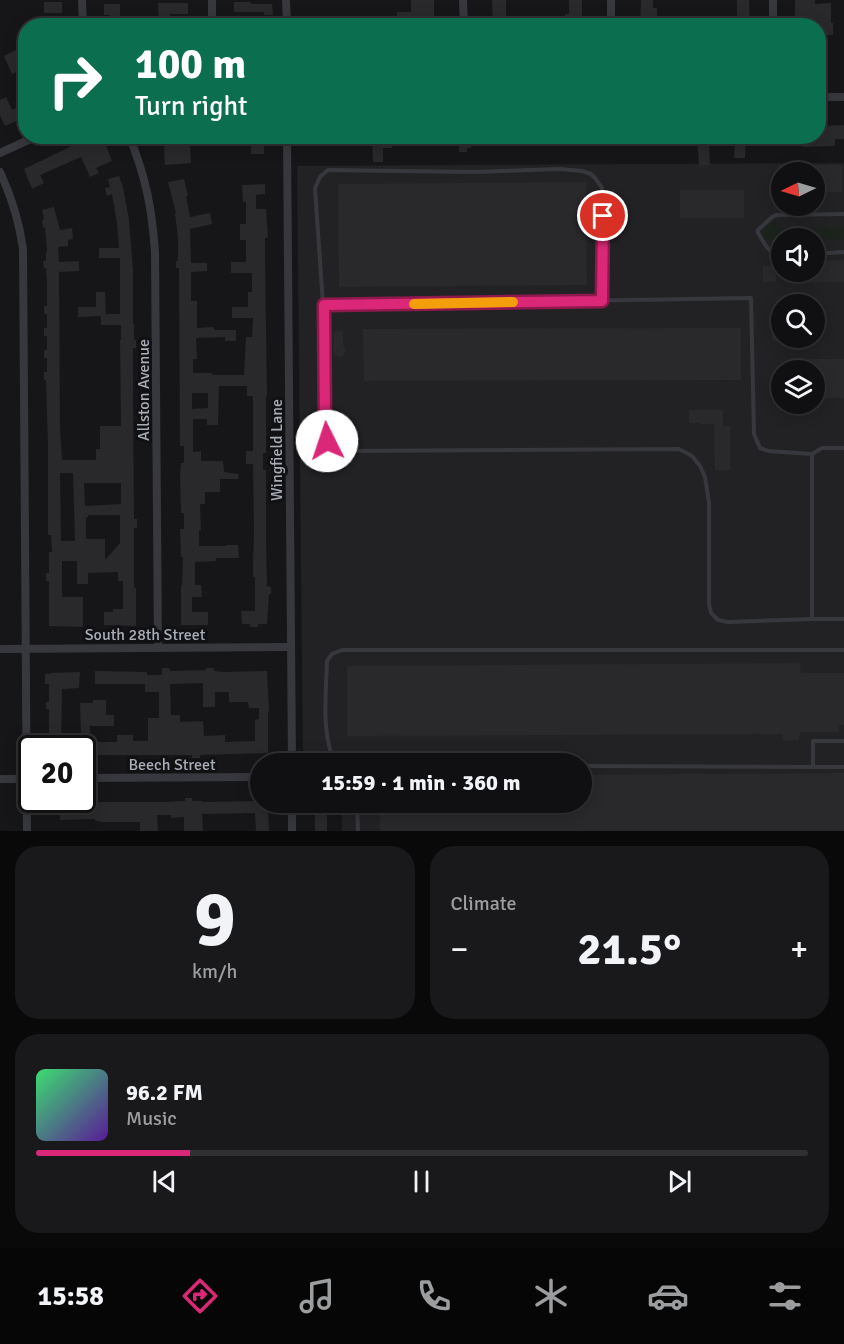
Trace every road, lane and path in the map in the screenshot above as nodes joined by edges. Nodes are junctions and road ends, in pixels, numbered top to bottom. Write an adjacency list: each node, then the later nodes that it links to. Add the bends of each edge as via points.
1 (82, 0): 7 (street)
2 (212, 0): 8 (street)
3 (286, 0): 9 (street)
4 (464, 0): 10 (street)
5 (611, 0): 11 (street)
6 (772, 0): 12 (street)
7 (83, 18)
8 (212, 18)
9 (287, 18)
10 (464, 18)
11 (611, 18)
12 (773, 18)
13 (844, 96): 14 (street)
14 (826, 97)
15 (20, 144): 18 (street)
16 (132, 144): 31 (street, Allston Avenue, via 149,195 155,252)
17 (287, 144): 30 (street, Wingfield Lane)
18 (0, 153)
19 (0, 172): 33 (street, via 15,209 23,249)
20 (844, 214): 21 (lane, via 772,217 758,230)
21 (771, 251)
22 (844, 252): 23 (lane)
23 (825, 253)
24 (602, 301): 25 (lane); 25 (lane, via 602,188 591,174 559,169 328,170 315,188); 27 (lane, via 751,298 754,434 760,448 768,451)
25 (324, 305): 29 (lane, via 325,427 327,441 333,448 679,449 692,456 705,477 711,613 728,622)
26 (844, 448): 27 (lane, via 822,448)
27 (812, 454): 29 (lane)
28 (844, 619): 29 (lane)
29 (812, 620)
30 (291, 646): 31 (street, South 28th Street); 37 (street, Wingfield Lane)
31 (158, 648): 33 (street, South 28th Street)
32 (0, 649): 33 (street, South 28th Street)
33 (26, 649): 35 (street)
34 (844, 650): 38 (lane, via 342,650 327,661 326,727)
35 (28, 735)
36 (844, 741): 40 (lane, via 813,741)
37 (292, 753)
38 (330, 753)
39 (592, 766): 40 (lane)
40 (813, 766): 41 (lane)
41 (844, 767)
42 (250, 777): 43 (street, Beech Street)
43 (96, 778)
44 (0, 779): 45 (street)
45 (18, 779)
46 (28, 813): 49 (street)
47 (292, 813): 50 (street)
48 (357, 813): 51 (lane)
49 (27, 831)
50 (292, 831)
51 (358, 831)

